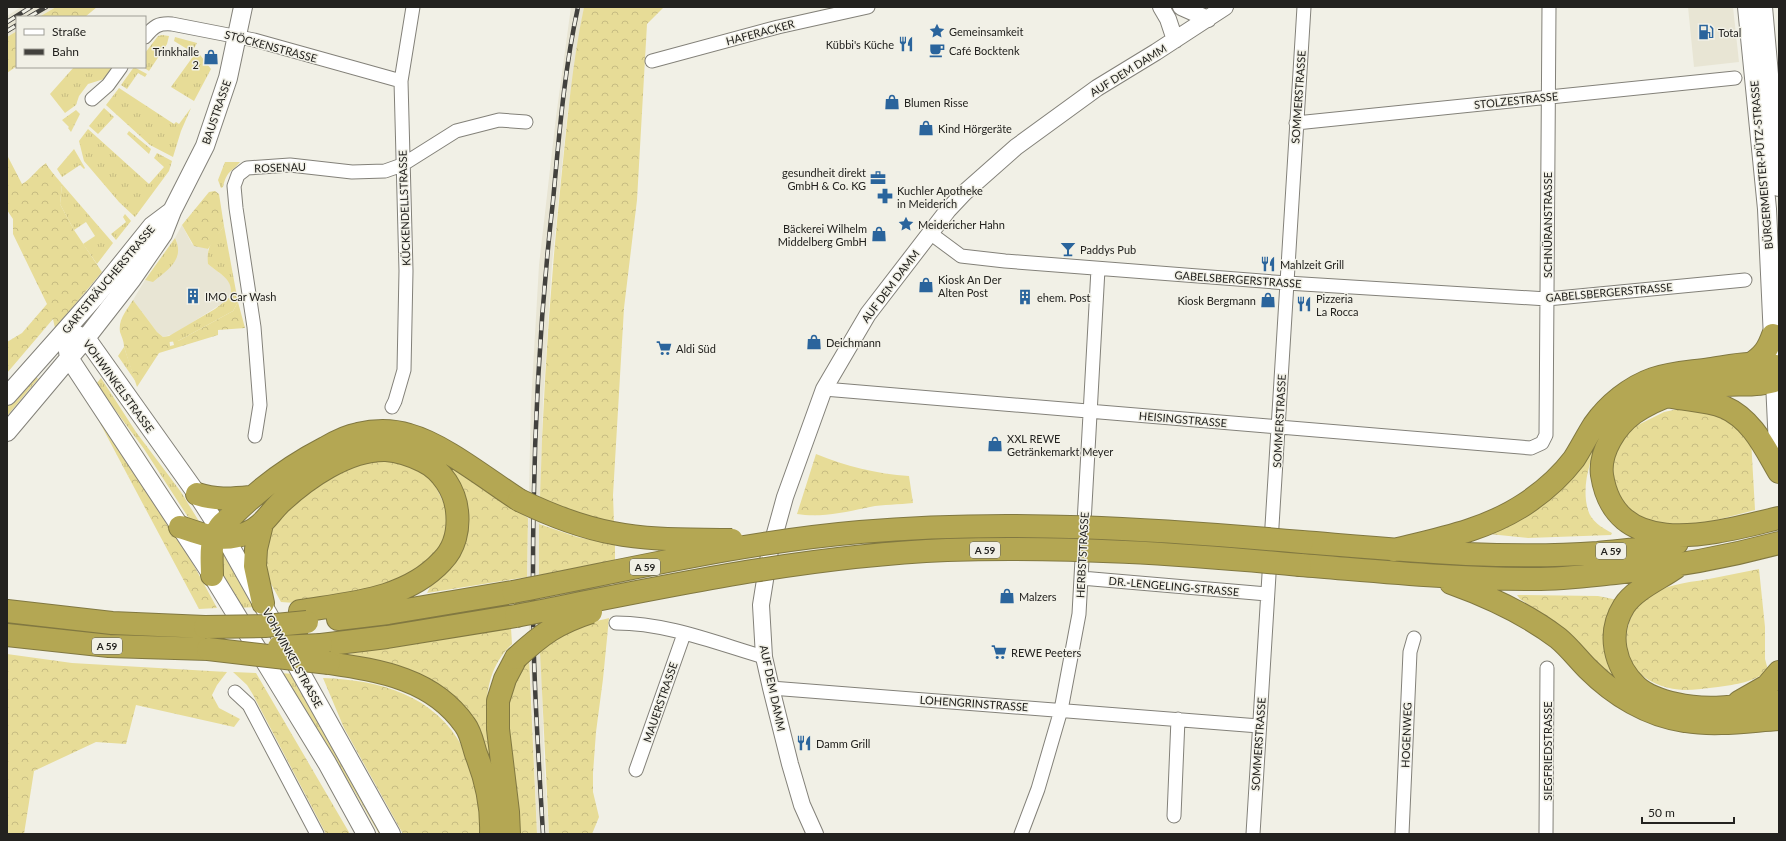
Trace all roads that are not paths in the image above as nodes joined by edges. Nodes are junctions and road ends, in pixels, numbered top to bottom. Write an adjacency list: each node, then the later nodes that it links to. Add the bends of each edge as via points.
1 (243, 7): 13 (main road, BAUSTRASSE)
2 (413, 7): 19 (street, KÜCKENDELLSTRASSE)
3 (868, 7): 15 (street, HAFERACKER, via 778,27)
4 (1161, 7): 14 (street)
5 (1181, 7): 11 (street)
6 (1225, 7): 11 (street, AUF DEM DAMM)
7 (1304, 7): 23 (street, SOMMERSTRASSE)
8 (1549, 7): 20 (street, SCHNÜRANSTRASSE)
9 (1747, 7): 33 (main road, BÜRGERMEISTER-PÜTZ-STRASSE, via 1765,183)
10 (1763, 7): 18 (main road, BÜRGERMEISTER-PÜTZ-STRASSE)
11 (1208, 19): 14 (street, AUF DEM DAMM)
12 (146, 36): 13 (street, STÖCKENSTRASSE, via 162,23)
13 (237, 36): 19 (street, STÖCKENSTRASSE); 26 (main road, BAUSTRASSE, via 228,78 205,146)
14 (1175, 40): 27 (street, AUF DEM DAMM, via 1098,88 1016,147 964,193)
15 (652, 62)
16 (120, 68): 21 (street, via 108,85)
17 (1735, 78): 20 (street, STOLZESTRASSE)
18 (1774, 78): 25 (main road, BÜRGERMEISTER-PÜTZ-STRASSE)
19 (401, 81): 24 (street, KÜCKENDELLSTRASSE)
20 (1548, 97): 23 (street, STOLZESTRASSE); 31 (street, SCHNÜRANSTRASSE)
21 (92, 99)
22 (526, 122): 24 (street, ROSENAU, via 499,120 456,131)
23 (1296, 123): 30 (street, SOMMERSTRASSE)
24 (402, 165): 41 (street, KÜCKENDELLSTRASSE, via 406,271 404,370); 45 (street, ROSENAU, via 385,171 352,172 290,165 247,168 238,175 234,186 236,208 254,327 260,405)
25 (1779, 187)
26 (172, 211): 32 (main road, GARTSTRÄUCHERSTRASSE, via 152,226); 34 (main road, GARTSTRÄUCHERSTRASSE, via 163,234)
27 (930, 233): 28 (street, GABELSBERGERSTRASSE, via 962,256); 38 (street, AUF DEM DAMM, via 868,314)
28 (1098, 269): 30 (street, GABELSBERGERSTRASSE); 42 (street, HERBSTSTRASSE)
29 (1745, 280): 31 (street, GABELSBERGERSTRASSE)
30 (1287, 283): 31 (street, GABELSBERGERSTRASSE); 43 (street, SOMMERSTRASSE)
31 (1547, 299): 46 (street, SCHNÜRANSTRASSE, via 1546,435)
32 (65, 331): 34 (main road, VOHWINKELSTRASSE); 35 (main road, VOHWINKELSTRASSE); 39 (main road, GARTSTRÄUCHERSTRASSE)
33 (1772, 335): 36 (highway, via 1764,356); 37 (main road, BÜRGERMEISTER-PÜTZ-STRASSE)
34 (86, 338): 35 (main road, GARTSTRÄUCHERSTRASSE); 49 (main road, VOHWINKELSTRASSE)
35 (69, 358): 44 (main road, GARTSTRÄUCHERSTRASSE); 53 (main road, VOHWINKELSTRASSE)
36 (1751, 364): 37 (highway); 58 (highway, via 1684,372 1653,379 1611,405 1595,424 1574,459 1549,486 1526,504 1480,527)
37 (1777, 373): 40 (highway, via 1685,390); 47 (main road, BÜRGERMEISTER-PÜTZ-STRASSE)
38 (824, 389): 42 (street, HEISINGSTRASSE); 73 (street, AUF DEM DAMM, via 794,471 769,555 761,605)
39 (7, 396)
40 (1669, 397): 48 (highway, via 1723,406 1734,412 1755,431); 55 (highway, via 1651,402 1632,414 1610,440 1602,461 1604,489 1615,511 1630,524 1647,532)
41 (392, 407)
42 (1090, 411): 43 (street, HEISINGSTRASSE); 62 (street, HERBSTSTRASSE)
43 (1278, 427): 46 (street, HEISINGSTRASSE, via 1531,448); 64 (street, SOMMERSTRASSE)
44 (7, 432)
45 (255, 436)
46 (1542, 443)
47 (1779, 468)
48 (1779, 472)
49 (197, 494): 50 (highway, via 225,499); 54 (main road, VOHWINKELSTRASSE)
50 (250, 497): 54 (highway); 56 (highway, bridge, via 304,458 341,439 386,431 410,435 432,444 519,500 554,517 588,528 615,534)
51 (1779, 518): 55 (highway, A 59)
52 (262, 524): 54 (highway, via 247,533); 65 (highway, via 256,549 256,566); 67 (highway, via 307,480 356,455 386,450 408,453 430,464 445,479 456,502 458,528 448,556 432,572 408,588)
53 (180, 527): 54 (highway); 61 (main road, VOHWINKELSTRASSE)
54 (220, 535): 61 (highway, via 212,554); 65 (main road, VOHWINKELSTRASSE)
55 (1692, 536): 58 (highway, A 59, via 1665,546 1582,554 1465,555)
56 (777, 542): 58 (highway, A 59, bridge, via 858,532 947,526 1037,526 1117,528); 67 (highway, A 59, bridge, via 388,613)
57 (1779, 543): 59 (highway, A 59, via 1733,556)
58 (1394, 550)
59 (1678, 566): 60 (highway, A 59, via 1581,577 1529,579); 79 (highway, via 1636,594 1624,606 1615,631 1614,646 1619,663 1637,686 1653,696 1690,707)
60 (1427, 575): 63 (highway, A 59, bridge, via 1108,551 946,550 784,566); 82 (highway, via 1501,602 1527,616 1560,639 1599,680 1641,708 1684,721 1713,724)
61 (212, 576): 87 (main road, VOHWINKELSTRASSE, via 327,763)
62 (1081, 578): 64 (street, DR.-LENGELING-STRASSE); 80 (street, HERBSTSTRASSE, via 1079,614)
63 (672, 586): 72 (highway, A 59, bridge, via 516,616 387,637); 90 (highway, bridge, via 565,621 538,638 516,658 505,679 498,701 498,729)
64 (1267, 594): 83 (street, SOMMERSTRASSE)
65 (263, 603): 88 (main road, VOHWINKELSTRASSE)
66 (7, 611): 67 (highway, A 59, bridge, via 112,623 205,627 265,626)
67 (304, 617)
68 (616, 622): 69 (street, via 640,623)
69 (684, 634): 73 (street); 84 (street, MAUERSTRASSE)
70 (7, 635): 72 (highway, A 59, bridge, via 109,646)
71 (1414, 638): 94 (street, HOGENWEG, via 1410,652)
72 (325, 654): 89 (highway, via 409,680 429,690 449,705 466,726 481,766 491,819)
73 (764, 657): 76 (street, AUF DEM DAMM)
74 (1547, 668): 95 (street, SIEGFRIEDSTRASSE)
75 (1779, 672): 79 (highway, via 1767,686)
76 (771, 688): 80 (street, LOHENGRINSTRASSE); 91 (street, AUF DEM DAMM, via 802,805)
77 (235, 692): 86 (street, via 249,705)
78 (1779, 702): 79 (highway)
79 (1730, 707)
80 (1061, 710): 81 (street, LOHENGRINSTRASSE); 92 (street, HERBSTSTRASSE, via 1038,789)
81 (1178, 719): 83 (street, LOHENGRINSTRASSE); 85 (street)
82 (1779, 719)
83 (1259, 726): 93 (street, SOMMERSTRASSE)
84 (636, 770)
85 (1174, 816)
86 (316, 834)
87 (366, 834)
88 (391, 834)
89 (491, 834)
90 (509, 834)
91 (815, 834)
92 (1021, 834)
93 (1253, 834)
94 (1402, 834)
95 (1546, 834)

